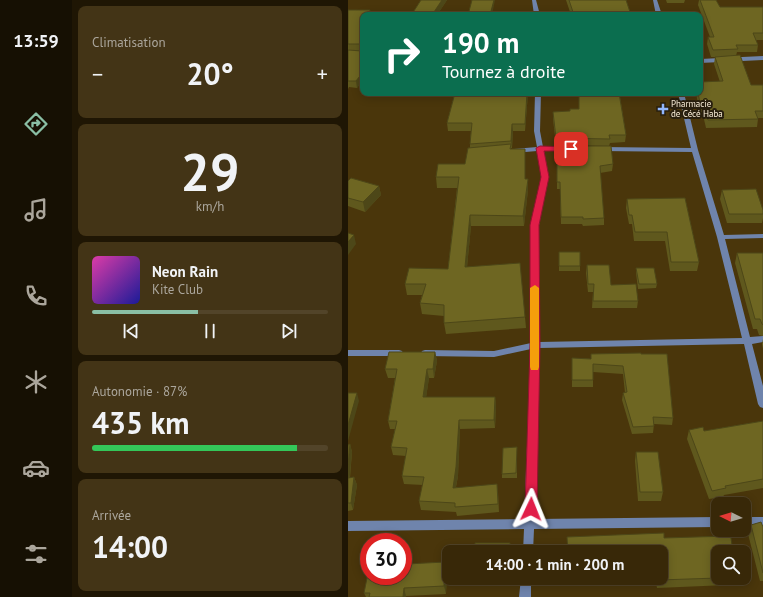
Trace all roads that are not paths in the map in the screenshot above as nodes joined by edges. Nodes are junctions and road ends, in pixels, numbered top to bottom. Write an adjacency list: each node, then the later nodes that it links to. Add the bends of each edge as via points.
1 (534, 0): 3 (street)
2 (655, 0): 4 (street)
3 (537, 12)
4 (658, 12)
5 (763, 58): 6 (street)
6 (703, 61)
7 (538, 96): 9 (street, via 537,131)
8 (682, 96): 12 (street)
9 (540, 148): 10 (street); 13 (street); 18 (street, via 545,177 535,225)
10 (571, 149)
11 (594, 149): 12 (street)
12 (695, 150): 15 (street)
13 (508, 151)
14 (763, 236): 15 (street)
15 (721, 237): 17 (street)
16 (763, 339): 17 (street)
17 (747, 341): 18 (street); 20 (street)
18 (535, 345): 19 (street, via 494,354); 24 (street)
19 (348, 353)
20 (763, 404)
21 (711, 522): 24 (street)
22 (751, 522): 23 (street)
23 (763, 522)
24 (530, 524): 25 (street); 26 (street)
25 (348, 526)
26 (528, 545)
27 (526, 585): 28 (street)
28 (525, 597)

